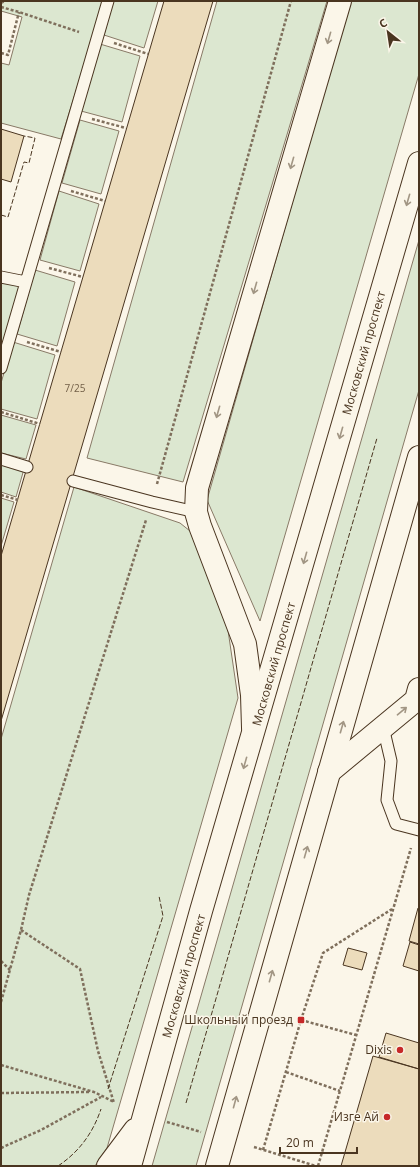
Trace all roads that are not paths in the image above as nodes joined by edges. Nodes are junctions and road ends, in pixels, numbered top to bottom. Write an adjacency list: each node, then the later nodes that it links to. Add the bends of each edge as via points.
1 (108, 1): 5 (lane)
2 (340, 1): 11 (main road, one-way to 11, via 205,459 197,488)
3 (419, 163): 14 (main road, Московский проспект, one-way to 14)
4 (1, 277): 5 (lane)
5 (26, 282): 6 (lane)
6 (1, 368)
7 (419, 457): 15 (main road, one-way to 7)
8 (1, 459): 9 (lane)
9 (27, 467)
10 (73, 481): 11 (lane)
11 (196, 512): 14 (main road, via 245,644)
12 (419, 689): 13 (main road, one-way to 12, via 416,700)
13 (383, 727): 15 (main road); 16 (lane, via 391,761 387,800 396,824)
14 (254, 734): 17 (main road, Московский проспект, one-way to 17)
15 (329, 772): 18 (main road, one-way to 15)
16 (418, 830)
17 (143, 1119): 19 (main road); 20 (main road, Московский проспект)
18 (215, 1136): 21 (main road); 22 (main road)
19 (108, 1166)
20 (130, 1166)
21 (217, 1166)
22 (227, 1166)

